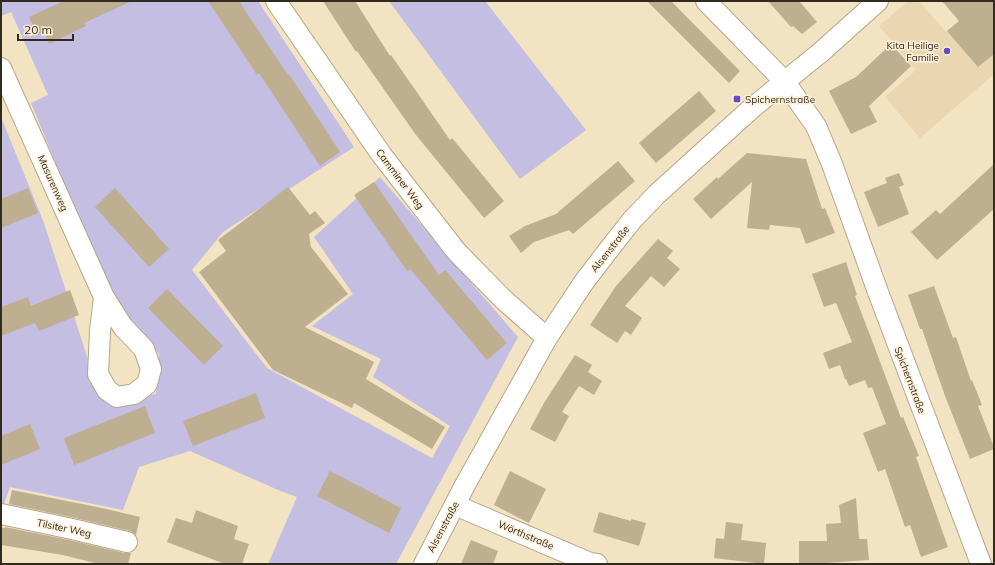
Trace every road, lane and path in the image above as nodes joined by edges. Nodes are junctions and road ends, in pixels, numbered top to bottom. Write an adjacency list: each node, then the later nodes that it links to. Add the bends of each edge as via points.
1 (276, 1): 7 (street, Camminer Weg, via 381,154 456,251 503,299)
2 (706, 1): 5 (street, Spichernstraße)
3 (878, 1): 5 (street, Alsenstraße)
4 (1, 68): 6 (street, Masurenweg)
5 (785, 82): 7 (street, Alsenstraße, via 752,108 633,219 584,282); 13 (street, Spichernstraße, via 816,126 832,164)
6 (104, 298)
7 (547, 338): 8 (street, Alsenstraße)
8 (455, 505): 11 (street, Alsenstraße); 12 (street, Wörthstraße)
9 (1, 514): 10 (street, Tilsiter Weg)
10 (127, 542)
11 (424, 564)
12 (597, 564)
13 (981, 564)

